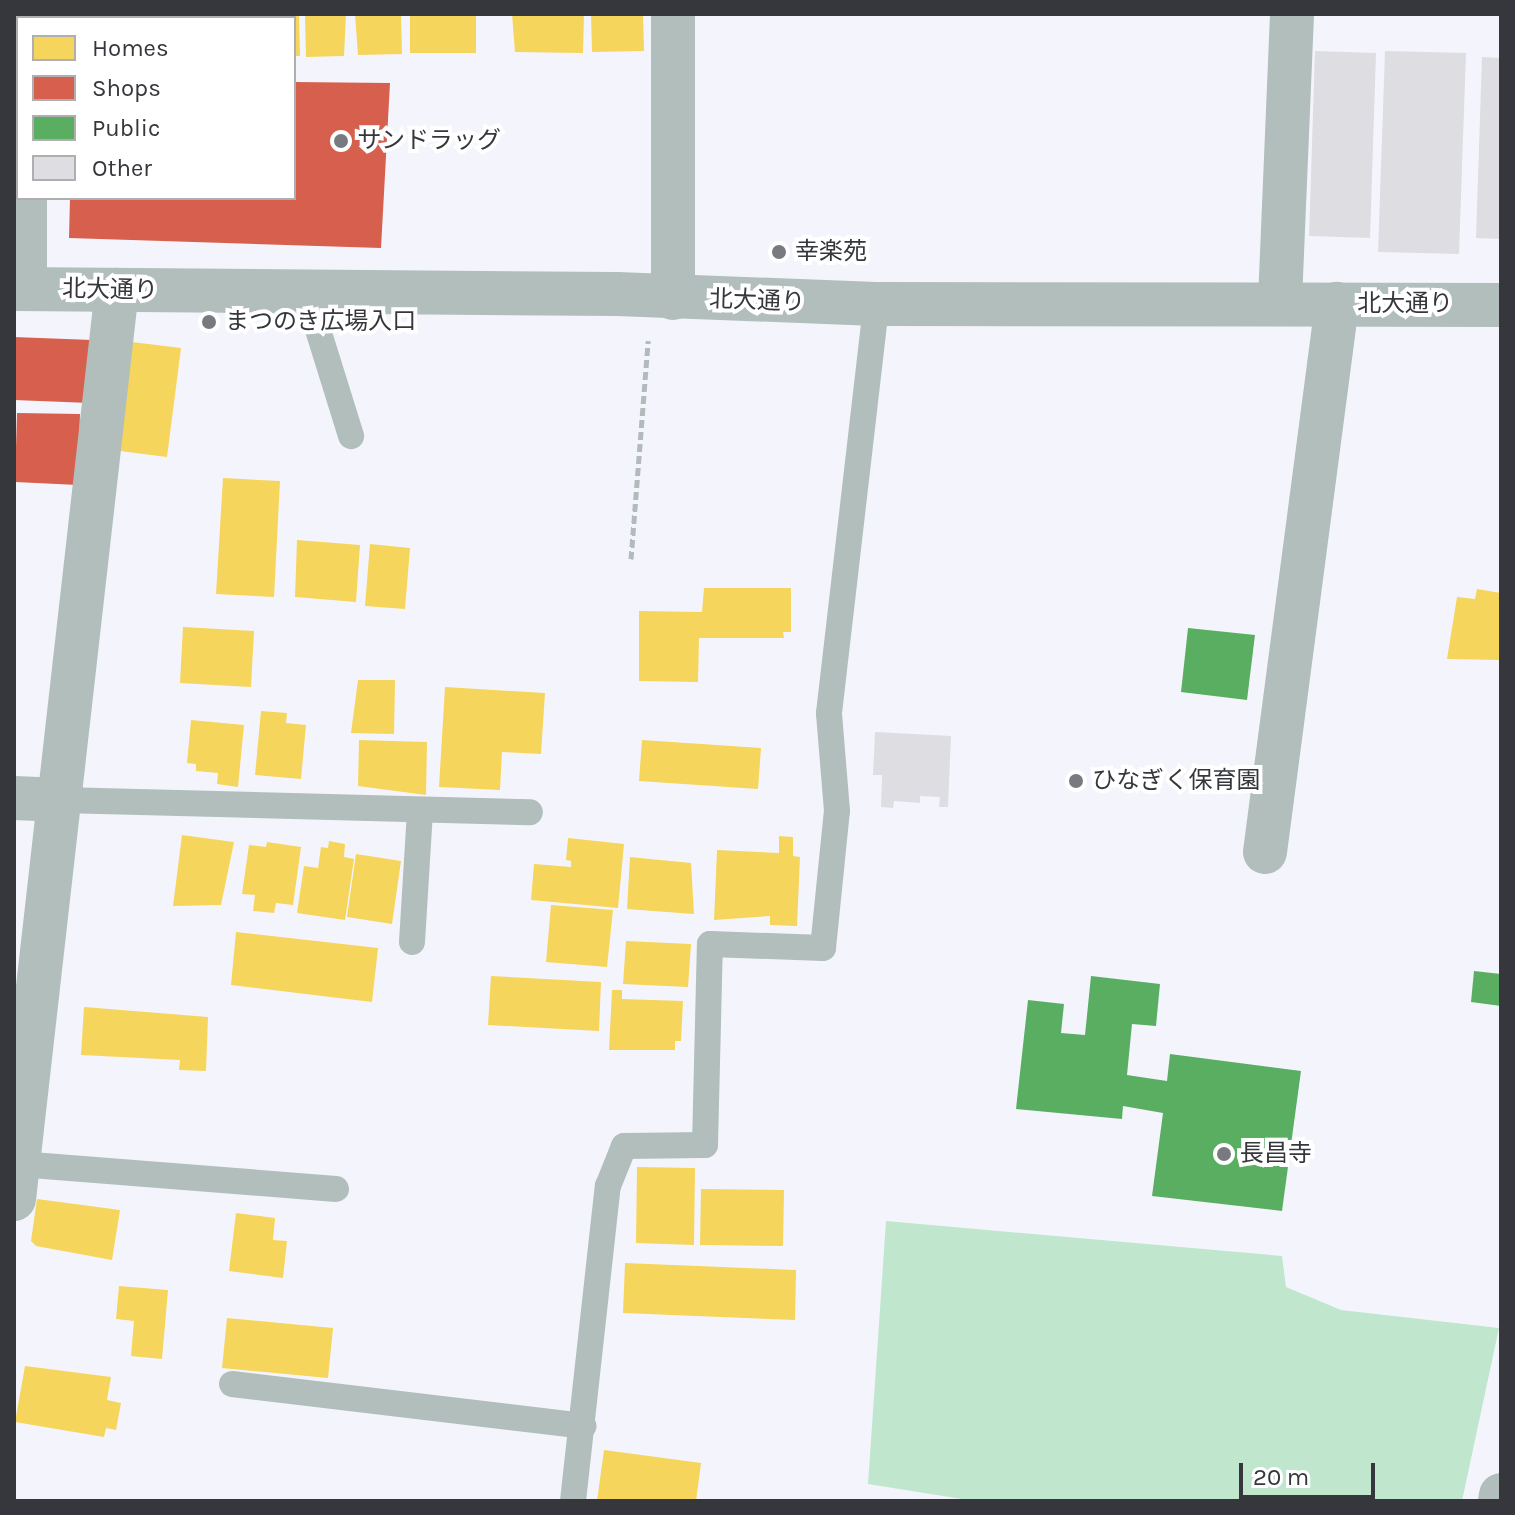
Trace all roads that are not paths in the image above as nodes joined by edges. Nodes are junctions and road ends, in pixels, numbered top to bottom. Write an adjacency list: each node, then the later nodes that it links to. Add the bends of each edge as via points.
1 (673, 14): 7 (street)
2 (1292, 14): 8 (street)
3 (25, 200): 4 (street)
4 (20, 289): 5 (street, 北大通り)
5 (117, 290): 6 (street, 北大通り); 14 (street)
6 (320, 294): 7 (street, 北大通り); 12 (lane, via 319,333)
7 (673, 298): 9 (street, 北大通り)
8 (1280, 301): 9 (street, 北大通り); 10 (street, 北大通り)
9 (876, 304): 23 (lane, via 829,713 837,811 823,948 710,944 705,1145 624,1146 608,1186 595,1274)
10 (1337, 304): 11 (street, 北大通り); 17 (street)
11 (1501, 305)
12 (351, 436)
13 (14, 798): 14 (street)
14 (61, 800): 15 (lane); 19 (street)
15 (420, 811): 16 (lane); 18 (lane)
16 (530, 812)
17 (1265, 852)
18 (412, 942)
19 (25, 981): 20 (street)
20 (16, 1182): 21 (lane)
21 (336, 1189)
22 (232, 1384): 23 (lane)
23 (583, 1426): 25 (lane)
24 (1501, 1495): 26 (street)
25 (573, 1501)
26 (1500, 1501)

